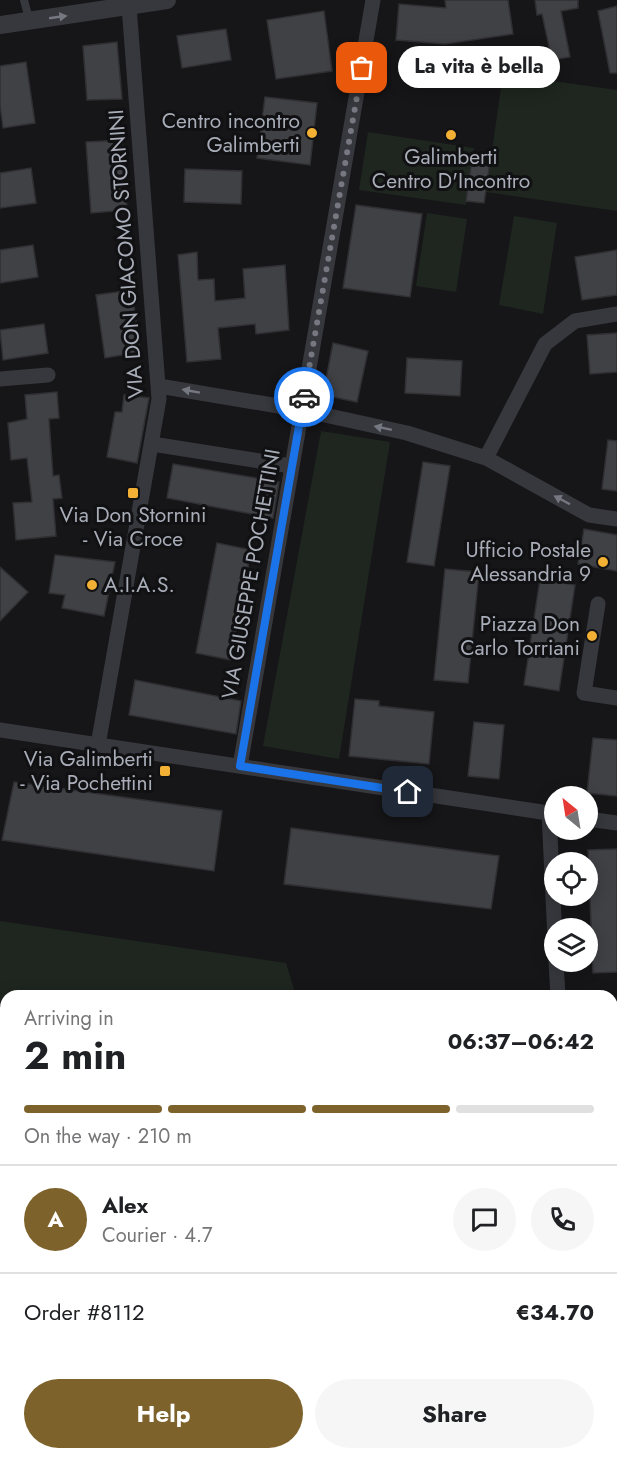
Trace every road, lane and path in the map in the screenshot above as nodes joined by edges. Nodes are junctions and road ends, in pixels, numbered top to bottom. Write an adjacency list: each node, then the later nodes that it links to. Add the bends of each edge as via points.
1 (24, 0): 5 (lane)
2 (167, 0): 4 (street)
3 (374, 0): 11 (street, VIA GIUSEPPE POCHETTINI)
4 (129, 6): 5 (street, one-way to 4); 10 (street, VIA DON GIACOMO STORNINI)
5 (29, 21): 6 (street)
6 (0, 25)
7 (617, 314): 13 (street, via 575,321 545,344)
8 (48, 375): 9 (street)
9 (0, 379)
10 (159, 386): 11 (street, one-way to 10); 12 (street, VIA DON GIACOMO STORNINI)
11 (302, 410): 13 (street, one-way to 11, via 407,433); 14 (street, VIA GIUSEPPE POCHETTINI)
12 (152, 444): 14 (street); 19 (street, VIA DON GIACOMO STORNINI)
13 (486, 458): 15 (street, one-way to 13, via 589,515)
14 (291, 466): 20 (street, VIA GIUSEPPE POCHETTINI)
15 (617, 519)
16 (598, 604): 17 (street, via 584,693)
17 (617, 698)
18 (0, 730): 19 (street)
19 (98, 745): 20 (street)
20 (240, 766): 21 (street)
21 (544, 813)
22 (598, 821): 23 (street)
23 (617, 824)
24 (553, 840): 25 (street)
25 (554, 918)
26 (557, 972): 27 (street)
27 (558, 990)

